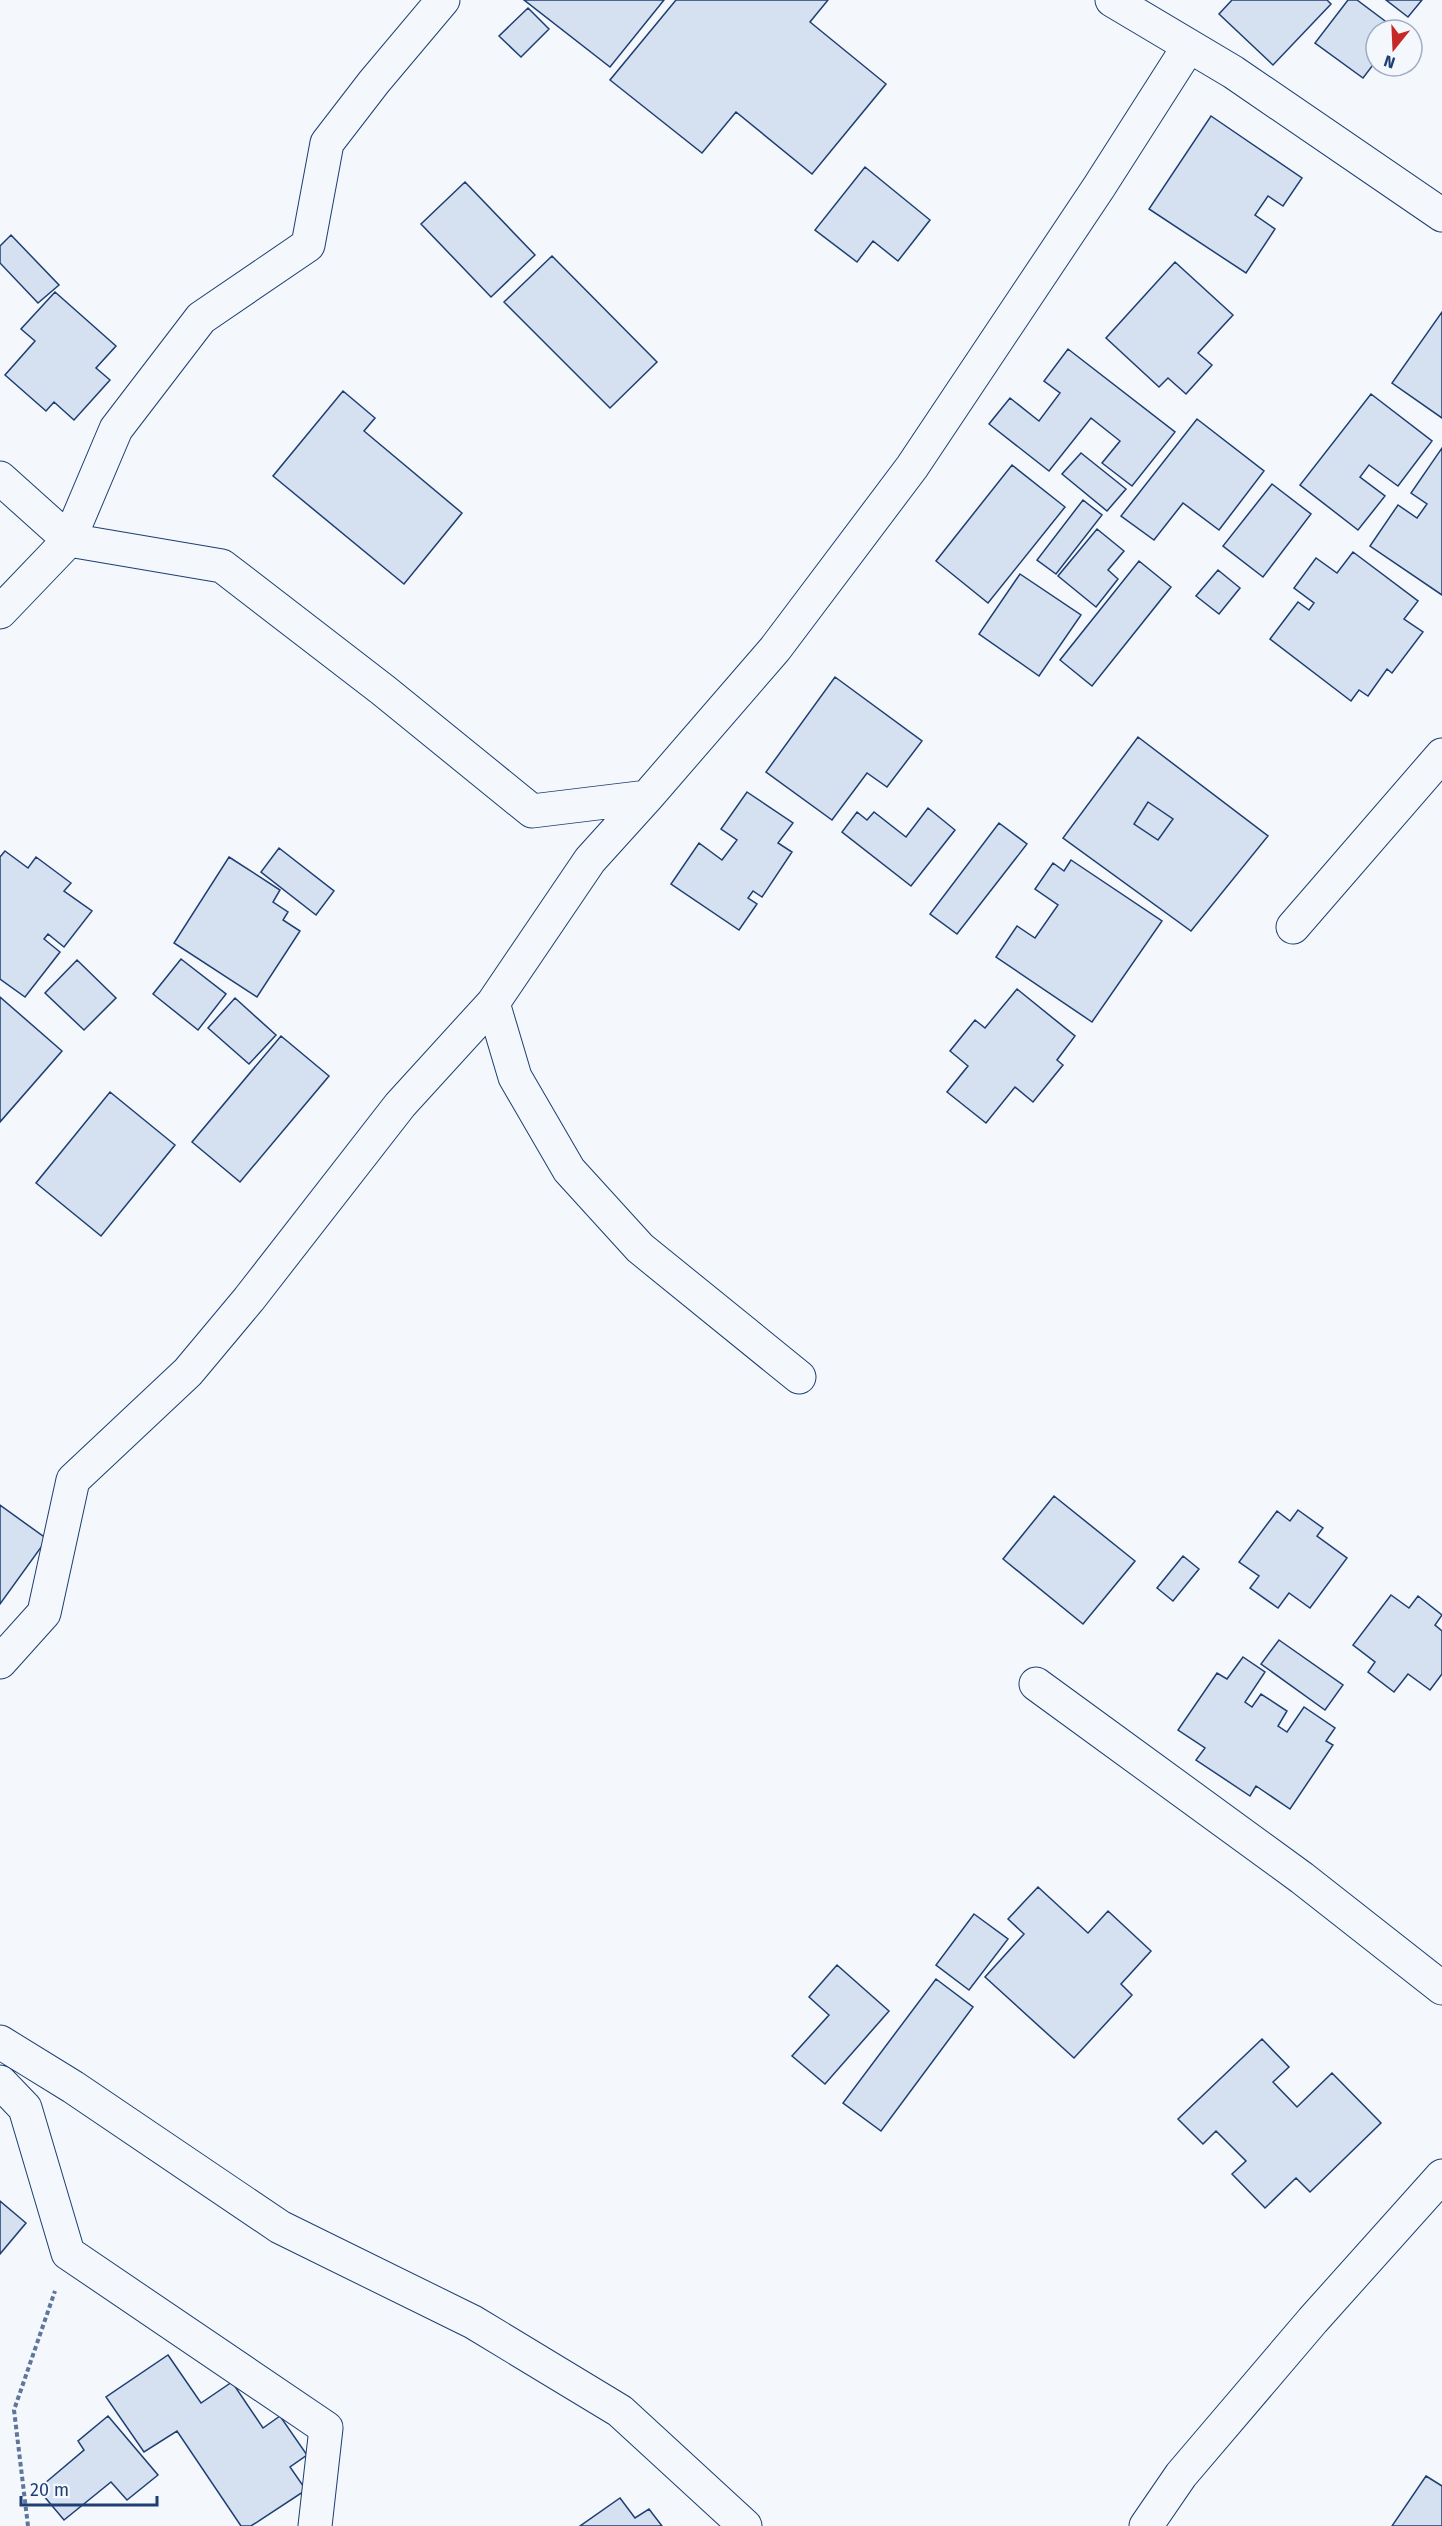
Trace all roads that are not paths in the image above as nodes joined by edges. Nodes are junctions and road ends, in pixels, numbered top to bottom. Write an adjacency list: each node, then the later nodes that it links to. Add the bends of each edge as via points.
1 (442, 0): 6 (street, via 327,143 308,245 201,318 116,429)
2 (1112, 0): 3 (street)
3 (1189, 46): 4 (street); 9 (street, via 912,467 775,649)
4 (1442, 215)
5 (0, 478): 6 (street)
6 (69, 540): 7 (street); 9 (street, via 222,566 532,811)
7 (0, 612)
8 (1442, 755): 10 (street)
9 (647, 797): 11 (street, via 590,860)
10 (1293, 927)
11 (493, 1003): 12 (street, via 515,1077 569,1170 640,1248); 13 (street, via 400,1105 188,1372 73,1480 44,1613)
12 (799, 1377)
13 (0, 1662)
14 (1036, 1684): 15 (street, via 1302,1878)
15 (1442, 1988)
16 (0, 2042): 20 (street, via 280,2227 473,2322 620,2411)
17 (0, 2082): 19 (street, via 25,2108 68,2253 326,2428)
18 (1442, 2176): 21 (street, via 1181,2475)
19 (315, 2526)
20 (745, 2526)
21 (1146, 2526)

